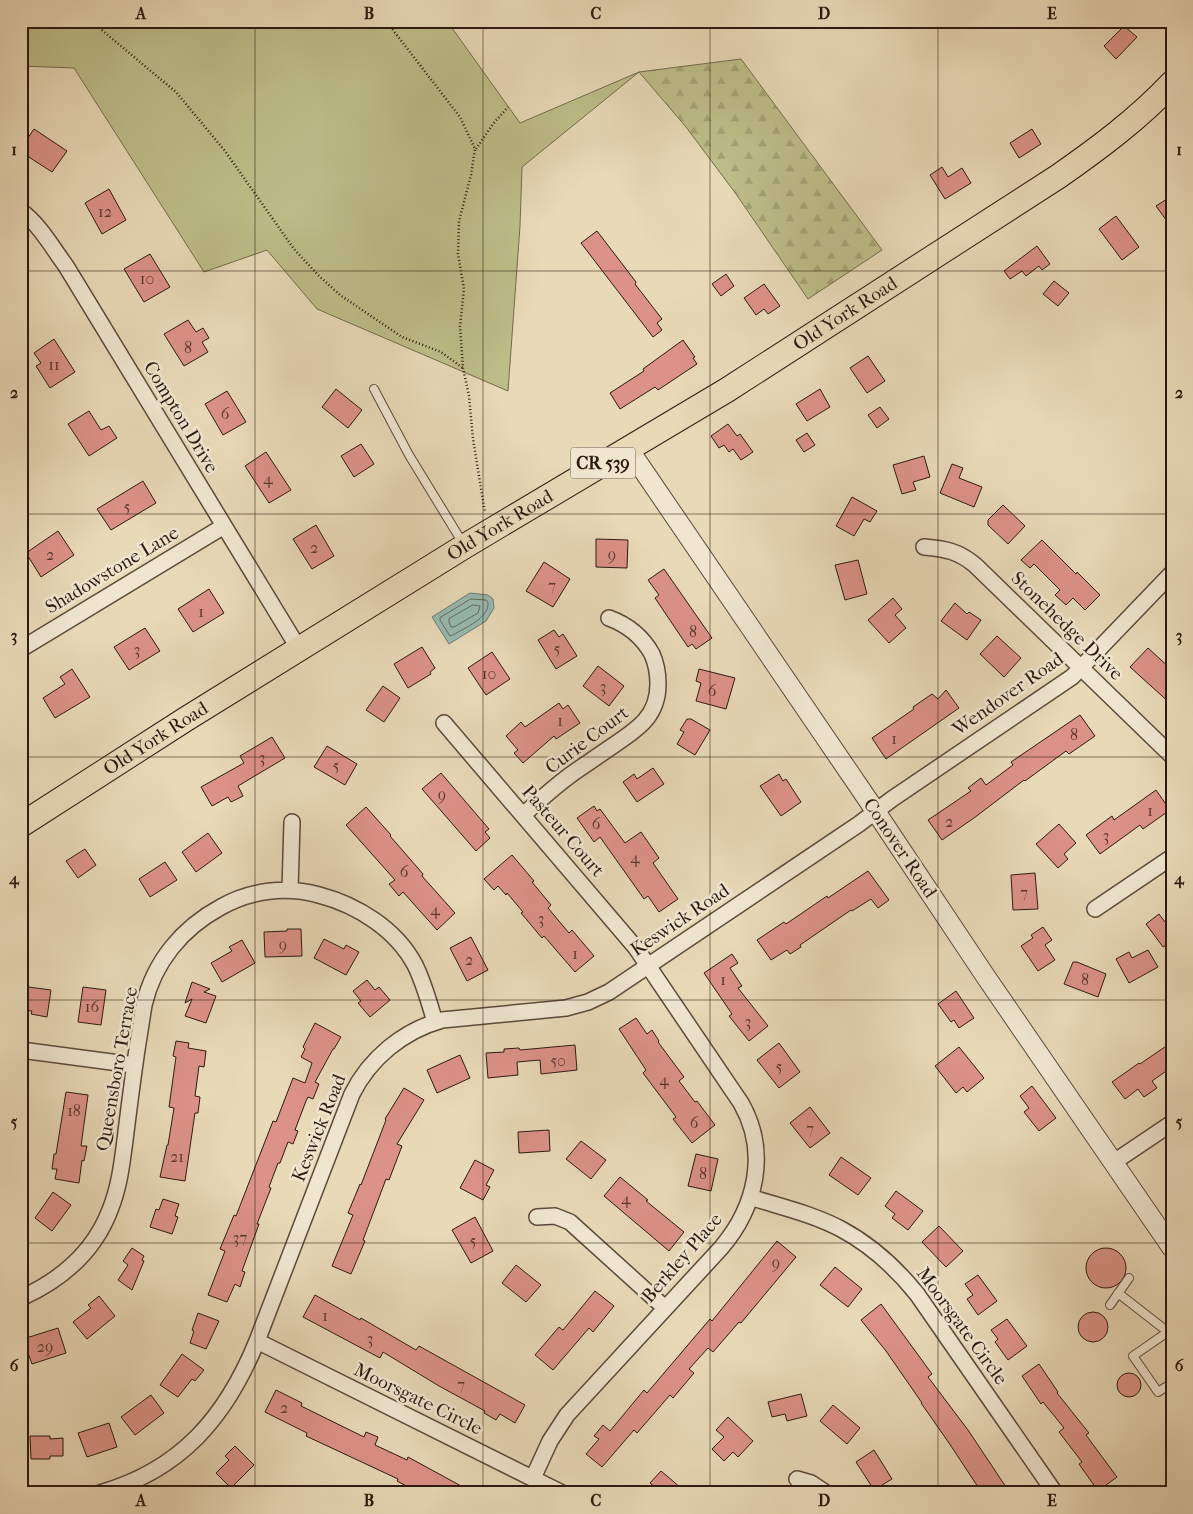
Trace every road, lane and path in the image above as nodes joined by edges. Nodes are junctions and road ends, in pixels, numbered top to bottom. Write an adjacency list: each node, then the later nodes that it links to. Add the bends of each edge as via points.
1 (91, 21): 7 (path, via 176,92 225,151 294,249 318,275 402,337 441,352)
2 (386, 21): 5 (path, via 460,117)
3 (1172, 83): 9 (main road, Old York Road / CR 539, via 1130,123 1060,176 727,390)
4 (508, 107): 5 (path)
5 (475, 149): 7 (path, via 459,221 458,254 464,289 460,326)
6 (21, 211): 10 (street, Compton Drive, via 43,233 66,266)
7 (463, 368): 11 (path)
8 (374, 389): 12 (lane, via 409,455)
9 (628, 448): 11 (main road, Old York Road / CR 539); 21 (street, Conover Road)
10 (224, 526): 16 (street, Shadowstone Lane); 17 (street, Compton Drive)
11 (488, 532): 12 (main road, Old York Road / CR 539)
12 (465, 546): 17 (main road, Old York Road / CR 539)
13 (924, 547): 18 (street, Stonehedge Drive, via 963,555)
14 (1172, 573): 18 (street, Wendover Road)
15 (609, 618): 22 (street, Curie Court, via 635,632 654,658 658,677 653,708 638,729 575,772)
16 (22, 648)
17 (299, 649): 24 (main road, Old York Road / CR 539)
18 (1081, 668): 20 (street, Stonehedge Drive); 21 (street, Wendover Road)
19 (444, 724): 22 (street, Pasteur Court)
20 (1172, 756)
21 (875, 811): 28 (street, Keswick Road); 33 (street, Conover Road)
22 (523, 815): 28 (street, Pasteur Court)
23 (292, 822): 26 (street)
24 (21, 825)
25 (1172, 857): 27 (street)
26 (290, 890): 29 (street, Queensboro Terrace, via 310,892 344,903 384,928 414,964); 31 (street, Queensboro Terrace, via 248,895 230,902 182,934 163,958 151,984 144,1005)
27 (1095, 909)
28 (649, 965): 29 (street, Keswick Road, via 609,992 576,1006); 34 (street, Berkley Place, via 747,1114 756,1150)
29 (435, 1022): 43 (street, Keswick Road, via 397,1041 359,1080)
30 (21, 1050): 31 (street)
31 (134, 1066): 39 (street, Queensboro Terrace, via 122,1162 110,1212 86,1252 69,1269 42,1289)
32 (1172, 1123): 33 (street)
33 (1114, 1162): 36 (street, Conover Road)
34 (750, 1197): 41 (street, Berkley Place, via 747,1209 730,1238); 50 (street, Moorsgate Circle, via 839,1228 871,1248 894,1268 917,1294)
35 (538, 1217): 41 (street, via 555,1216 570,1222)
36 (1172, 1248)
37 (1129, 1278): 38 (lane)
38 (1118, 1293): 40 (lane); 42 (lane)
39 (21, 1298)
40 (1110, 1305)
41 (665, 1308): 45 (street, Berkley Place, via 560,1423)
42 (1170, 1331): 44 (lane, via 1133,1356 1158,1392)
43 (257, 1341): 45 (street, Moorsgate Circle); 47 (street, Keswick Road, via 237,1385 201,1434 176,1456 150,1472)
44 (1172, 1383)
45 (533, 1478): 48 (street, Moorsgate Circle)
46 (796, 1479): 49 (street, via 811,1483)
47 (100, 1493)
48 (562, 1493)
49 (826, 1493)
50 (1055, 1493)

